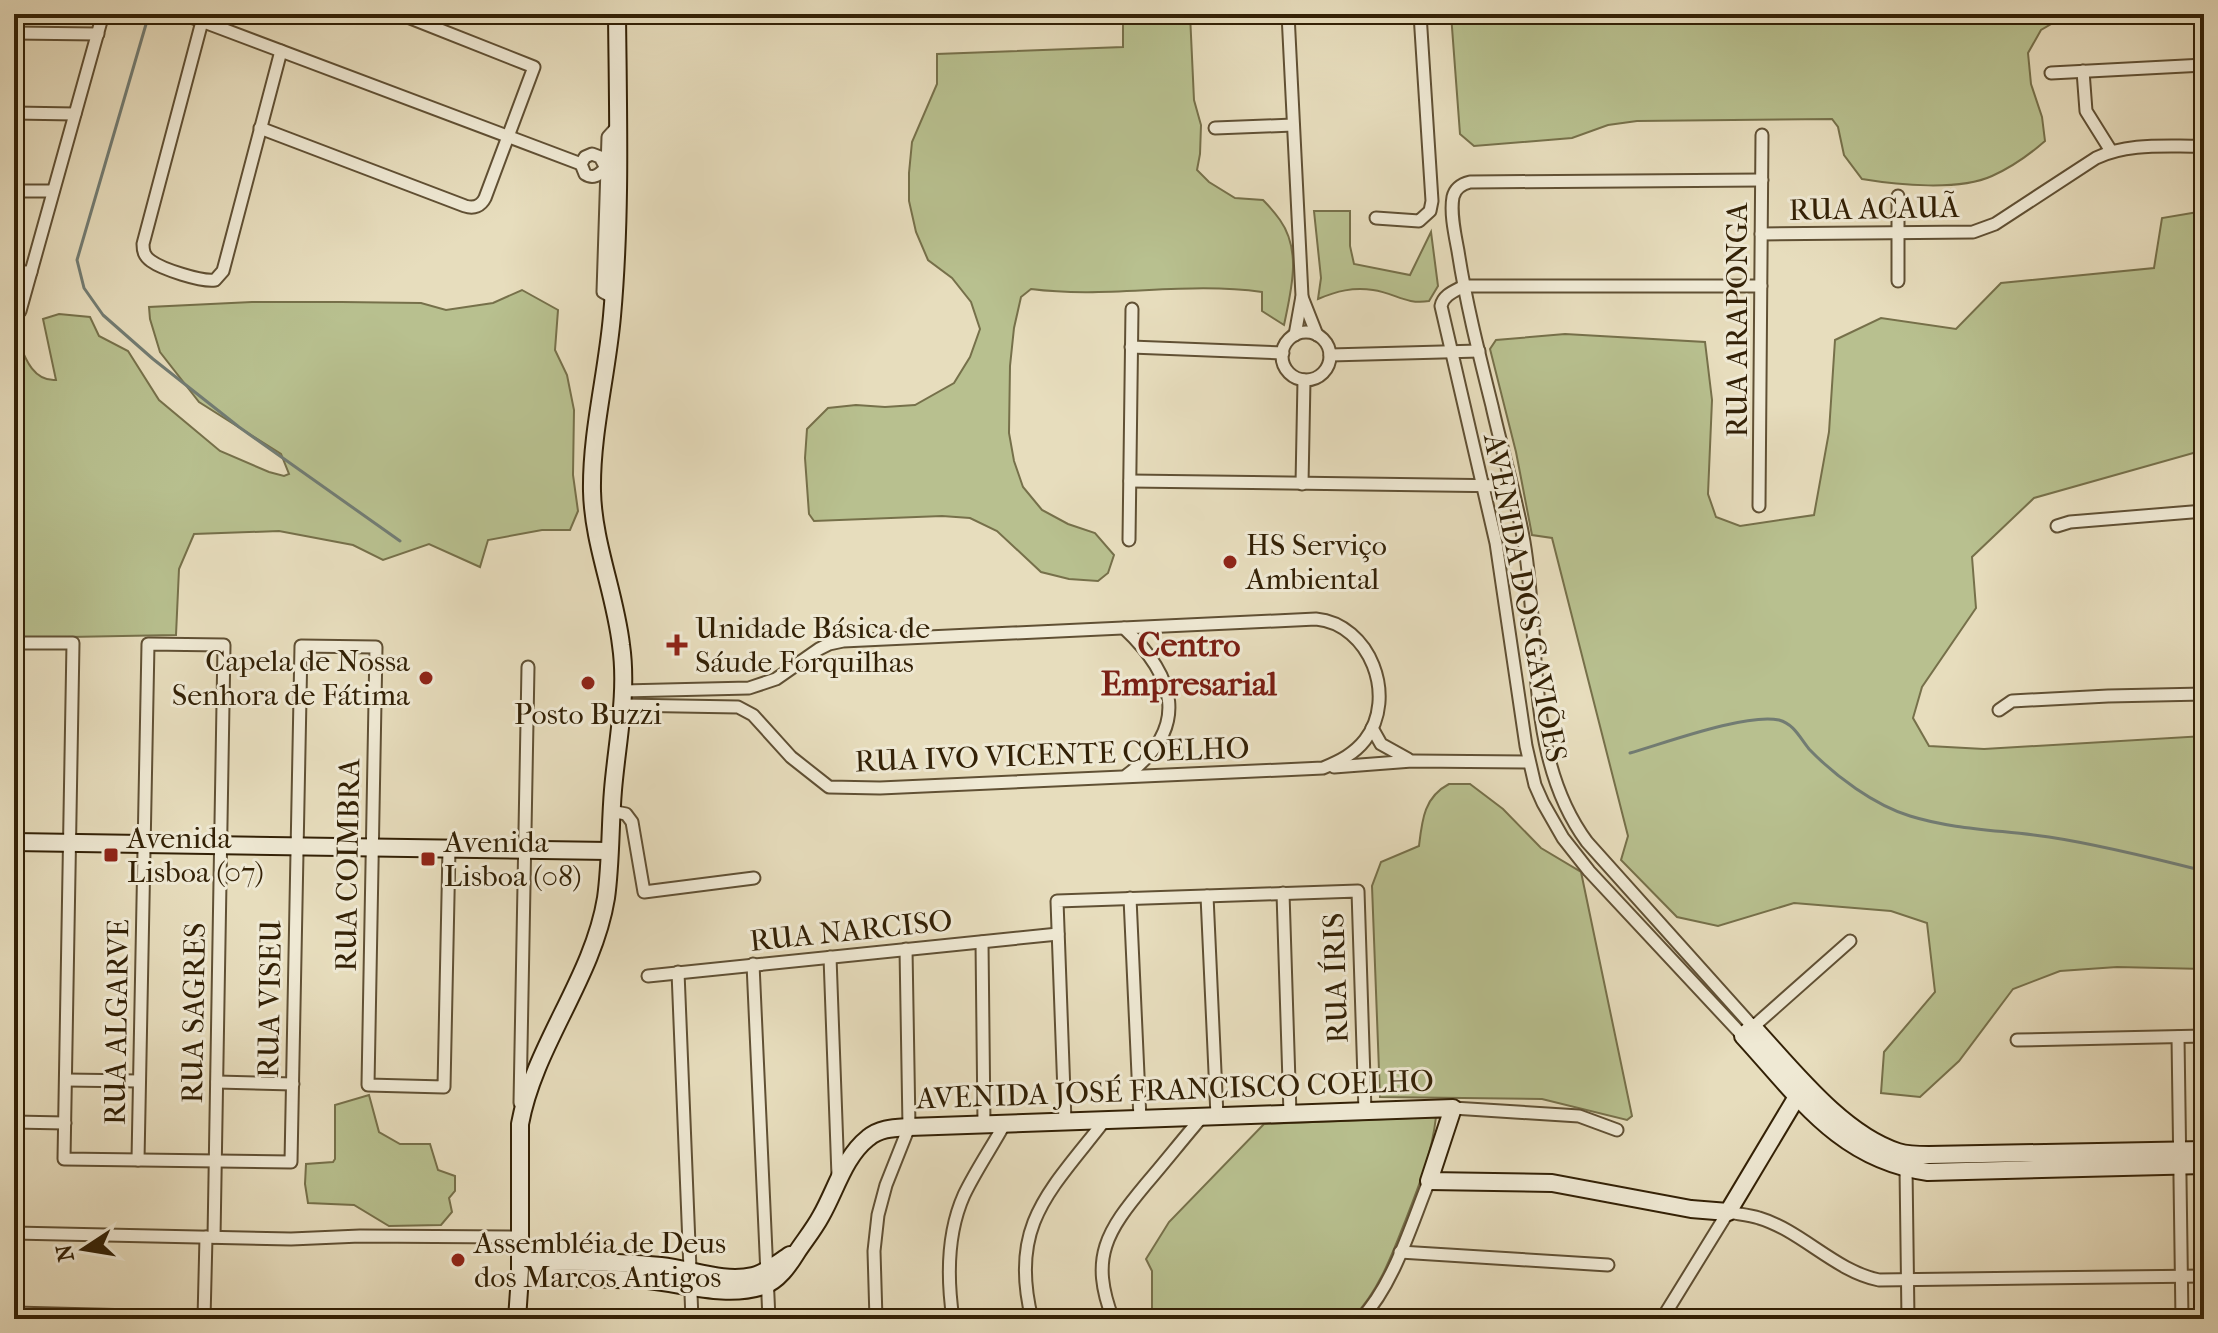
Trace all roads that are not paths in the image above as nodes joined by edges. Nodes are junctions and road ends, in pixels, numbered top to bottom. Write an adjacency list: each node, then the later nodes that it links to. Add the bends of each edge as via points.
1 (103, 14): 11 (street)
2 (183, 14): 9 (street)
3 (400, 14): 23 (street, via 534,67)
4 (617, 14): 19 (street)
5 (1242, 14): 8 (street)
6 (1288, 14): 18 (street)
7 (1420, 14): 31 (street, via 1430,211 1419,221)
8 (1211, 15)
9 (203, 18): 12 (street); 20 (street, via 143,244 154,263 204,280 215,280 223,271)
10 (14, 33): 11 (street)
11 (98, 34): 17 (street)
12 (281, 51): 20 (street); 23 (street)
13 (2204, 65): 14 (street)
14 (2083, 71): 15 (street); 25 (street, via 2086,111)
15 (2051, 73)
16 (14, 113): 17 (street)
17 (75, 114): 29 (street)
18 (1293, 125): 21 (street); 39 (street)
19 (618, 126): 26 (street, via 608,137); 40 (street)
20 (260, 128): 23 (street, via 477,207)
21 (1215, 128)
22 (1762, 135): 27 (street, RUA ARAPONGA)
23 (507, 136): 26 (street, via 581,164 588,155 596,155)
24 (2204, 146): 25 (street, RUA ACAUÃ)
25 (2111, 151): 33 (street, RUA ACAUÃ, via 1984,230)
26 (606, 168): 40 (street, via 603,292)
27 (1762, 180): 32 (street, RUA ARAPONGA); 37 (street, AVENIDA DOS GAVIÕES, via 1470,182 1453,195)
28 (14, 191): 29 (street)
29 (53, 191): 35 (street)
30 (1898, 196): 33 (street)
31 (1376, 218)
32 (1761, 234): 33 (street, RUA ACAUÃ); 38 (street, RUA ARAPONGA)
33 (1898, 234): 36 (street)
34 (14, 272): 35 (street)
35 (31, 272): 42 (street)
36 (1898, 281)
37 (1464, 286): 38 (street); 46 (street, AVENIDA DOS GAVIÕES, via 1442,300); 47 (street, AVENIDA DOS GAVIÕES)
38 (1761, 286): 55 (street, RUA ARAPONGA)
39 (1302, 296): 43 (street); 44 (street)
40 (614, 298): 68 (street, via 592,486 621,643)
41 (1132, 309): 45 (street)
42 (20, 311)
43 (1295, 335): 44 (street); 48 (street)
44 (1317, 335): 49 (street)
45 (1131, 347): 48 (street); 51 (street)
46 (1451, 350): 47 (street); 49 (street); 53 (street, AVENIDA DOS GAVIÕES)
47 (1479, 351): 54 (street, AVENIDA DOS GAVIÕES)
48 (1283, 353): 50 (street, via 1290,374)
49 (1330, 355): 50 (street, via 1320,376)
50 (1304, 380): 52 (street)
51 (1130, 481): 52 (street); 58 (street)
52 (1302, 484): 53 (street)
53 (1482, 486): 54 (street); 64 (street, AVENIDA DOS GAVIÕES, via 1496,543)
54 (1511, 486): 63 (street, AVENIDA DOS GAVIÕES, via 1524,542)
55 (1759, 506)
56 (2204, 511): 57 (street)
57 (2057, 526)
58 (1129, 540)
59 (1124, 628): 66 (street, via 843,641 819,649 776,679); 71 (street, via 1297,619 1338,624 1358,639 1372,663 1379,691); 75 (street, via 1159,668 1169,704 1154,748)
60 (14, 643): 80 (street, via 73,643)
61 (224, 645): 81 (street, RUA ALGARVE, via 148,644); 82 (street, RUA SAGRES)
62 (301, 646): 83 (street, RUA VISEU); 84 (street, RUA COIMBRA, via 376,647)
63 (1534, 652): 64 (street, via 1519,646); 77 (street, AVENIDA DOS GAVIÕES, via 1550,768)
64 (1511, 653): 73 (street, AVENIDA DOS GAVIÕES)
65 (528, 667): 86 (street)
66 (749, 688): 68 (street); 70 (street)
67 (2204, 694): 69 (street, via 2012,701)
68 (622, 698): 70 (street); 76 (street)
69 (1999, 710)
70 (748, 711): 75 (street, RUA IVO VICENTE COELHO, via 791,757 829,787)
71 (1372, 728): 72 (street, via 1381,744); 74 (street, RUA IVO VICENTE COELHO, via 1357,749)
72 (1412, 761): 73 (street, RUA IVO VICENTE COELHO); 74 (street, RUA IVO VICENTE COELHO)
73 (1529, 762): 78 (street, AVENIDA DOS GAVIÕES)
74 (1323, 768): 75 (street, RUA IVO VICENTE COELHO)
75 (1127, 776)
76 (611, 811): 87 (street); 88 (street, via 626,814 632,822 644,892)
77 (1569, 815): 78 (street, via 1563,825); 100 (street, AVENIDA DOS GAVIÕES)
78 (1554, 825): 100 (street, AVENIDA DOS GAVIÕES, via 1589,871)
79 (14, 842): 80 (street)
80 (70, 843): 81 (street); 106 (street)
81 (144, 844): 82 (street); 107 (street, RUA ALGARVE)
82 (221, 845): 83 (street); 108 (street, RUA SAGRES)
83 (297, 846): 84 (street); 109 (street, RUA VISEU)
84 (372, 847): 85 (street); 85 (street, RUA COIMBRA, via 368,1085 444,1087)
85 (449, 849): 86 (street)
86 (524, 850): 87 (street); 104 (street)
87 (609, 851): 105 (street, via 597,935)
88 (754, 878)
89 (1283, 893): 90 (street); 112 (street, RUA ÍRIS, via 1358,891); 113 (street)
90 (1207, 896): 91 (street); 114 (street)
91 (1130, 898): 92 (street, via 1057,901); 115 (street)
92 (1058, 934): 94 (street, RUA NARCISO); 117 (street)
93 (1850, 941): 100 (street)
94 (982, 942): 95 (street, RUA NARCISO); 122 (street)
95 (906, 949): 96 (street, RUA NARCISO); 123 (street)
96 (830, 957): 97 (street, RUA NARCISO); 131 (street)
97 (753, 964): 98 (street, RUA NARCISO); 142 (street)
98 (678, 972): 99 (street, RUA NARCISO); 143 (street)
99 (648, 976)
100 (1748, 1032): 110 (street); 126 (street, via 1828,1106 1874,1141 1901,1153)
101 (2204, 1036): 102 (street)
102 (2178, 1037): 103 (street); 126 (street)
103 (2017, 1040)
104 (521, 1052): 105 (street, via 533,1058); 121 (street)
105 (544, 1054): 121 (street)
106 (66, 1080): 107 (street); 119 (street)
107 (139, 1081): 127 (street, RUA ALGARVE)
108 (217, 1082): 109 (street); 128 (street, RUA SAGRES)
109 (293, 1084): 128 (street, RUA VISEU, via 291,1162)
110 (1798, 1095): 130 (street, via 1850,1144); 133 (street)
111 (1453, 1108): 112 (street, AVENIDA JOSÉ FRANCISCO COELHO); 124 (street, AVENIDA JOSÉ FRANCISCO COELHO, via 1579,1116); 132 (street)
112 (1365, 1111): 113 (street, AVENIDA JOSÉ FRANCISCO COELHO)
113 (1290, 1114): 114 (street, AVENIDA JOSÉ FRANCISCO COELHO)
114 (1209, 1116): 115 (street, AVENIDA JOSÉ FRANCISCO COELHO); 154 (street, via 1124,1211 1107,1239 1103,1280)
115 (1140, 1119): 116 (street, AVENIDA JOSÉ FRANCISCO COELHO)
116 (1105, 1120): 117 (street, AVENIDA JOSÉ FRANCISCO COELHO); 153 (street, via 1030,1227 1025,1272)
117 (1065, 1121): 120 (street, AVENIDA JOSÉ FRANCISCO COELHO)
118 (14, 1122): 119 (street)
119 (65, 1123): 127 (street, via 64,1159)
120 (1005, 1123): 122 (street, AVENIDA JOSÉ FRANCISCO COELHO); 152 (street, via 957,1214 950,1261)
121 (520, 1124): 136 (street)
122 (984, 1124): 123 (street, AVENIDA JOSÉ FRANCISCO COELHO)
123 (909, 1127): 131 (street, AVENIDA JOSÉ FRANCISCO COELHO, via 868,1137); 151 (street, via 878,1215)
124 (1617, 1130)
125 (2204, 1150): 126 (street)
126 (2180, 1158): 129 (street); 130 (street, via 1928,1172); 140 (street)
127 (138, 1160): 128 (street)
128 (215, 1161): 135 (street, RUA SAGRES)
129 (2204, 1165)
130 (1906, 1168): 144 (street)
131 (838, 1180): 142 (street, AVENIDA JOSÉ FRANCISCO COELHO, via 784,1270)
132 (1429, 1181): 133 (street, via 1552,1183); 137 (street)
133 (1728, 1212): 144 (street, via 1759,1217 1867,1278); 156 (street)
134 (14, 1233): 135 (street)
135 (210, 1237): 136 (street); 146 (street, RUA SAGRES)
136 (520, 1237): 139 (street)
137 (1400, 1252): 138 (street); 155 (street)
138 (1608, 1265)
139 (520, 1268): 143 (street, via 648,1280); 148 (street)
140 (2181, 1276): 141 (street); 144 (street); 158 (street)
141 (2204, 1276)
142 (767, 1277): 143 (street, via 739,1290 701,1289); 150 (street)
143 (690, 1278): 149 (street)
144 (1908, 1281): 157 (street)
145 (14, 1313): 146 (street)
146 (204, 1318): 147 (street)
147 (260, 1319)
148 (517, 1319)
149 (692, 1319)
150 (769, 1319)
151 (876, 1319)
152 (953, 1319)
153 (1032, 1319)
154 (1113, 1319)
155 (1361, 1319)
156 (1662, 1319)
157 (1908, 1319)
158 (2182, 1319)

